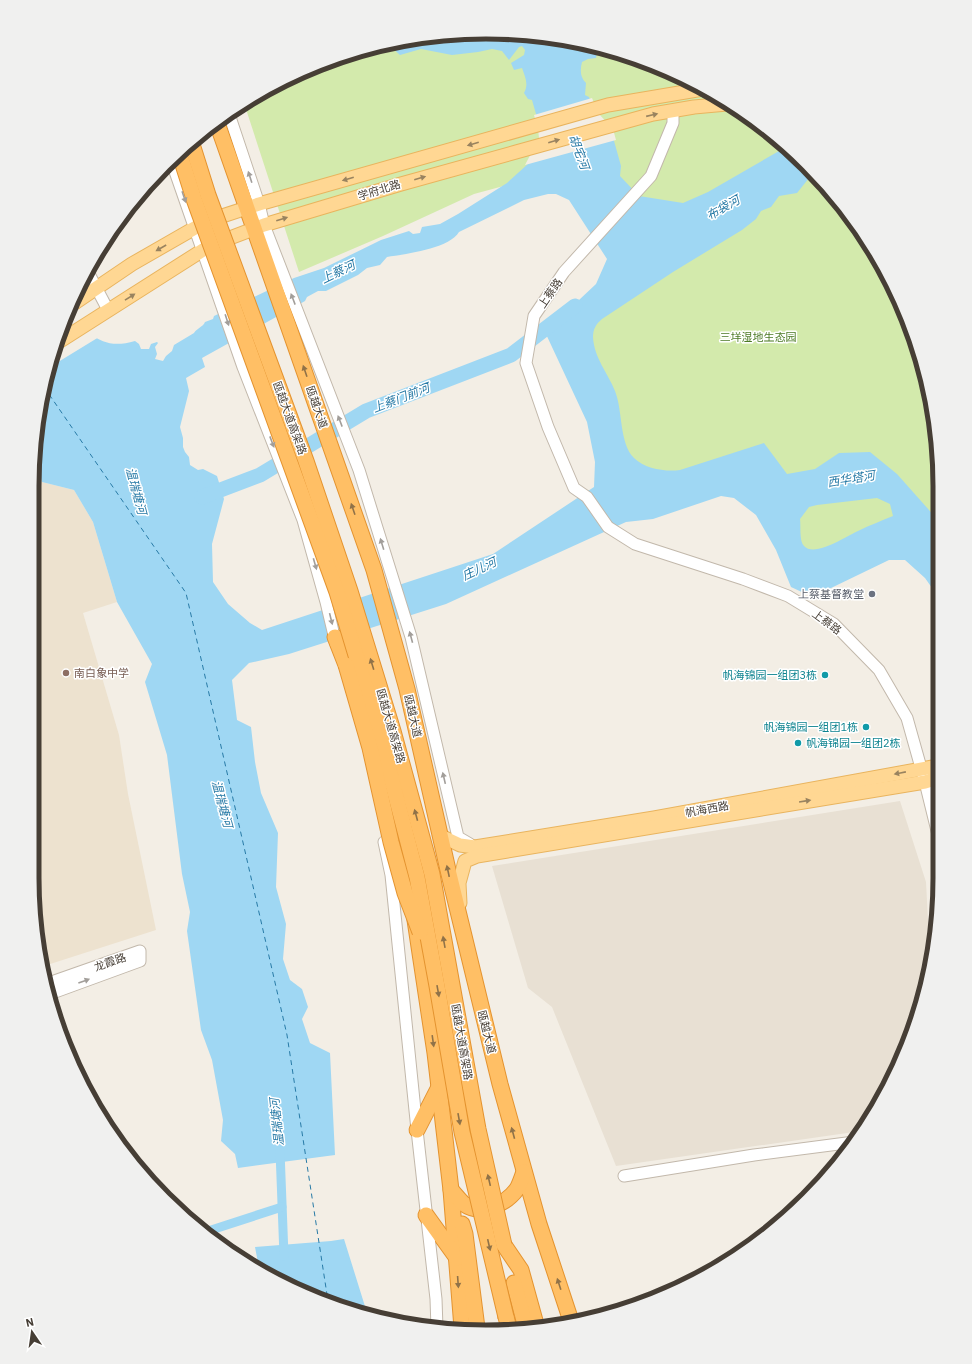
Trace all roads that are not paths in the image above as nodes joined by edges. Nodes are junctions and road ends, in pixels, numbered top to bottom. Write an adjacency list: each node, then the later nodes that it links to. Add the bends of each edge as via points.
1 (694, 90): 10 (main road, 学府北路, one-way to 10, via 608,105)
2 (719, 105): 3 (main road, 学府北路)
3 (673, 111): 12 (main road, 学府北路, one-way to 3, via 394,186 615,124); 23 (street, 上蔡路, via 673,123 651,176 564,272 534,316 526,363 548,428 574,488 587,497 608,527 635,544 788,596 834,624 880,670 907,718)
4 (230, 119): 10 (street, one-way to 4)
5 (220, 127): 10 (highway, 瓯越大道)
6 (193, 148): 39 (highway, 瓯越大道高架路, one-way to 6, bridge, via 478,1129 432,874 393,731 309,468 208,195)
7 (184, 157): 11 (highway)
8 (181, 159): 29 (highway, 瓯越大道高架路, bridge, via 337,592 380,735 417,877)
9 (174, 166): 11 (street, one-way to 11)
10 (253, 206): 11 (main road, 学府北路); 12 (highway, 瓯越大道)
11 (201, 224): 13 (highway); 15 (main road, 学府北路, one-way to 15)
12 (260, 227): 13 (main road, 学府北路); 26 (highway, 瓯越大道, one-way to 12, via 407,689 379,585 271,276); 27 (street, one-way to 12, via 458,837 411,637 359,470)
13 (209, 247): 17 (main road, 学府北路, one-way to 13); 19 (street, one-way to 19, via 243,368 303,520); 21 (highway, bridge, via 232,292 250,336 332,556 352,633)
14 (91, 277): 15 (street)
15 (96, 288): 16 (main road, 学府北路); 17 (street)
16 (80, 299)
17 (102, 314): 18 (main road, 学府北路)
18 (64, 338)
19 (335, 637): 20 (street); 29 (highway, bridge, via 346,665 370,748 405,893)
20 (350, 702): 21 (street); 33 (street, via 363,748 391,875)
21 (373, 736): 32 (highway, one-way to 32, via 386,779 419,942)
22 (933, 769): 23 (main road, 帆海西路)
23 (923, 776): 24 (main road, 帆海西路); 25 (street, 上蔡路); 27 (main road, 帆海西路, via 662,817)
24 (933, 777)
25 (933, 815)
26 (441, 836): 27 (main road); 28 (highway, 瓯越大道, one-way to 26)
27 (476, 852): 28 (main road, via 465,861 459,883 461,914)
28 (469, 960): 35 (highway, 瓯越大道, one-way to 28)
29 (434, 973): 46 (highway, 瓯越大道高架路, one-way to 46, bridge, via 462,1132)
30 (52, 982): 31 (street, 龙霞路, one-way to 30, via 140,961 140,952)
31 (54, 993)
32 (439, 1087): 33 (highway); 37 (highway)
33 (416, 1130): 38 (street)
34 (846, 1143): 36 (street)
35 (524, 1172): 37 (highway, via 517,1189 502,1203 489,1208 475,1208 465,1204); 41 (highway, 瓯越大道, one-way to 35)
36 (624, 1176)
37 (451, 1190): 40 (highway); 47 (highway, via 465,1234)
38 (426, 1215): 40 (highway); 42 (street)
39 (504, 1245): 43 (highway, via 521,1270); 44 (highway, 瓯越大道高架路)
40 (456, 1258): 45 (highway, one-way to 45)
41 (570, 1317)
42 (437, 1322)
43 (535, 1322)
44 (525, 1323)
45 (462, 1324)
46 (508, 1324)
47 (477, 1325)

